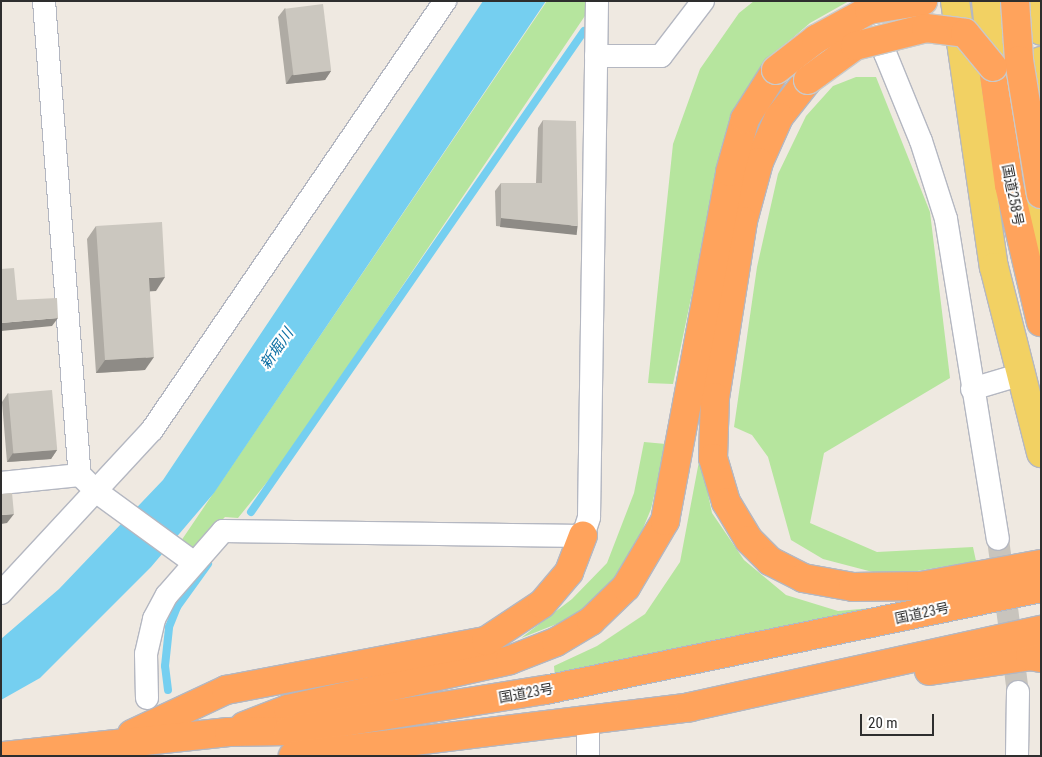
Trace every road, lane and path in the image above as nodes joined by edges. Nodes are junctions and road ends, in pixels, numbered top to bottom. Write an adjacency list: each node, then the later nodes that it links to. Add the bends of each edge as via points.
1 (44, 1): 21 (street)
2 (445, 1): 23 (street)
3 (597, 1): 12 (street)
4 (703, 1): 12 (street, via 661,56)
5 (874, 1): 19 (street, via 885,53 921,141 946,219)
6 (923, 1): 36 (highway, bridge, via 869,10 816,39 776,70 745,120 730,172 665,521 626,587 591,621 556,642 510,660 288,709)
7 (955, 1): 18 (main road, via 975,156)
8 (986, 1): 14 (main road)
9 (1015, 1): 15 (highway, 国道258号, bridge, via 1019,60)
10 (1037, 1): 11 (main road)
11 (1041, 31)
12 (596, 56): 24 (street, via 588,517)
13 (1041, 61): 16 (main road, via 1037,90)
14 (993, 67): 17 (highway, 国道258号, via 1009,184); 27 (highway, bridge, via 964,33 926,28 855,46 808,80 780,117 759,162 743,221 715,398 713,458 726,502 749,540 770,561 802,578 853,587 921,586)
15 (1041, 194)
16 (1041, 287)
17 (1041, 322)
18 (1019, 375): 19 (street); 20 (main road)
19 (972, 389): 25 (street)
20 (1041, 453)
21 (80, 475): 22 (street); 23 (street)
22 (1, 483)
23 (104, 498): 26 (street); 29 (street)
24 (583, 536): 26 (street, via 223,530); 37 (highway, via 569,572 542,604 486,641 226,690)
25 (998, 539)
26 (187, 556): 33 (street, via 154,619 146,654)
27 (1041, 564)
28 (1041, 588): 36 (highway, 国道23号, via 545,690 288,731)
29 (1, 593)
30 (1036, 629): 34 (highway)
31 (1041, 658): 34 (highway, via 1030,656)
32 (1018, 692): 41 (street)
33 (147, 698)
34 (690, 707): 35 (highway)
35 (588, 722): 39 (highway); 40 (street)
36 (228, 732): 37 (highway, 国道23号)
37 (113, 743): 38 (highway, 国道23号)
38 (4, 756)
39 (293, 756)
40 (588, 756)
41 (1017, 756)

